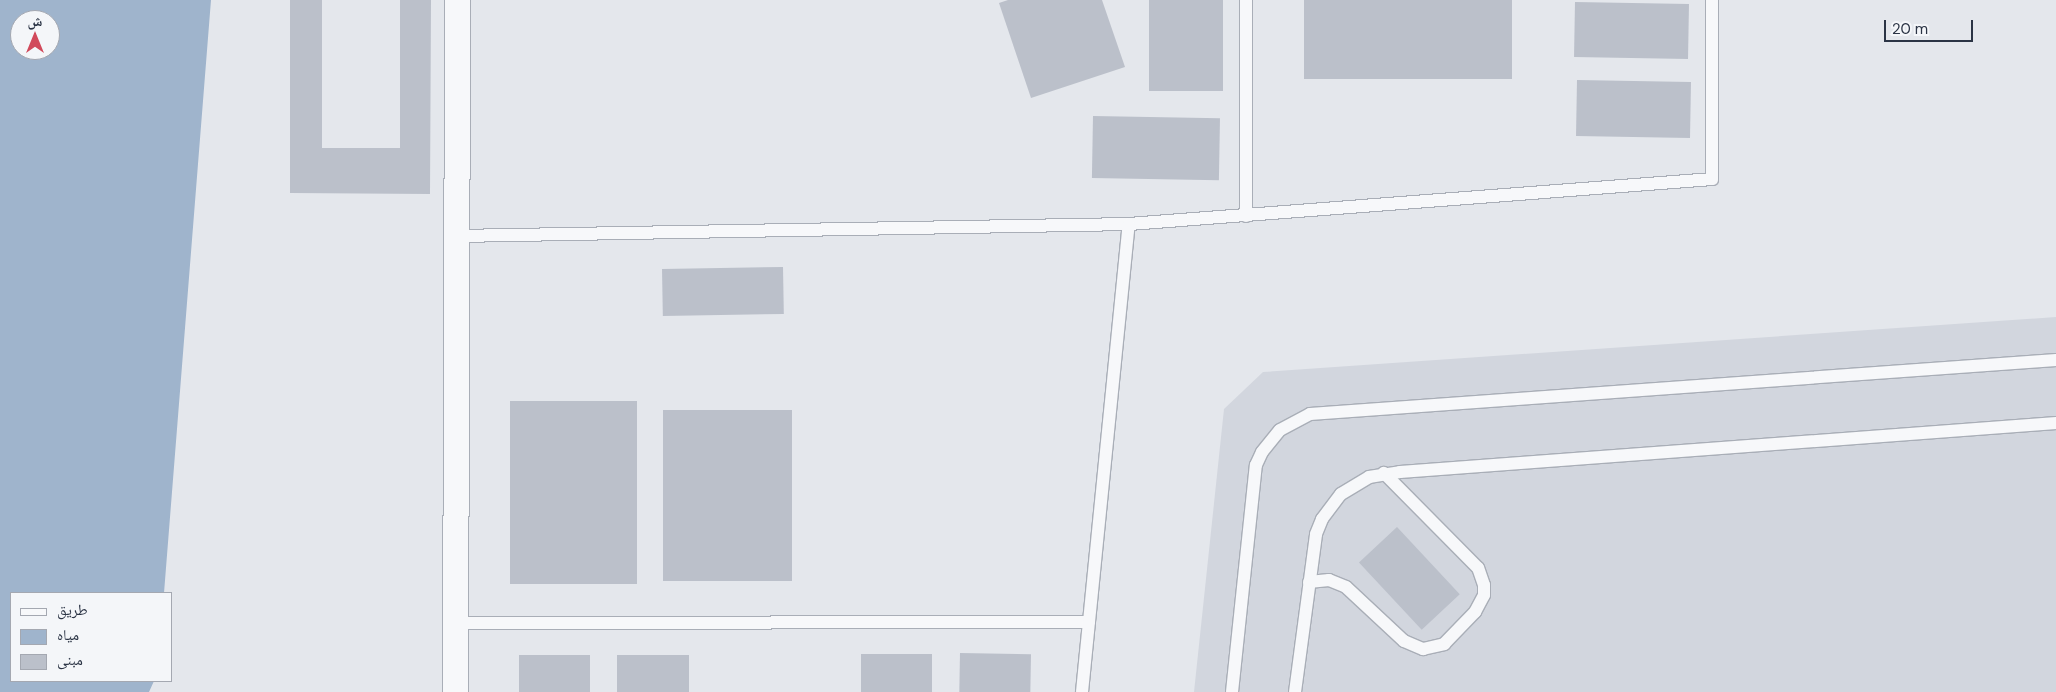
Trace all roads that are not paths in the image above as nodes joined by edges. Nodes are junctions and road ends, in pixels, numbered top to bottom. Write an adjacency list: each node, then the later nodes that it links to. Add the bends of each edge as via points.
1 (457, 0): 6 (street)
2 (1246, 0): 4 (lane)
3 (1712, 0): 4 (lane, via 1712,179)
4 (1246, 216): 5 (lane)
5 (1129, 224): 6 (lane); 11 (lane)
6 (457, 236): 12 (street)
7 (2056, 360): 15 (lane, via 1310,414 1280,430 1256,465)
8 (2056, 423): 9 (lane)
9 (1384, 474): 10 (lane, via 1354,484 1330,506 1316,534); 10 (lane, via 1478,568 1484,595 1476,612 1444,644 1423,649 1404,641 1346,587 1328,580)
10 (1309, 582): 16 (lane)
11 (1090, 622): 12 (lane); 14 (lane)
12 (456, 623): 13 (street)
13 (455, 692)
14 (1082, 692)
15 (1232, 692)
16 (1295, 692)

